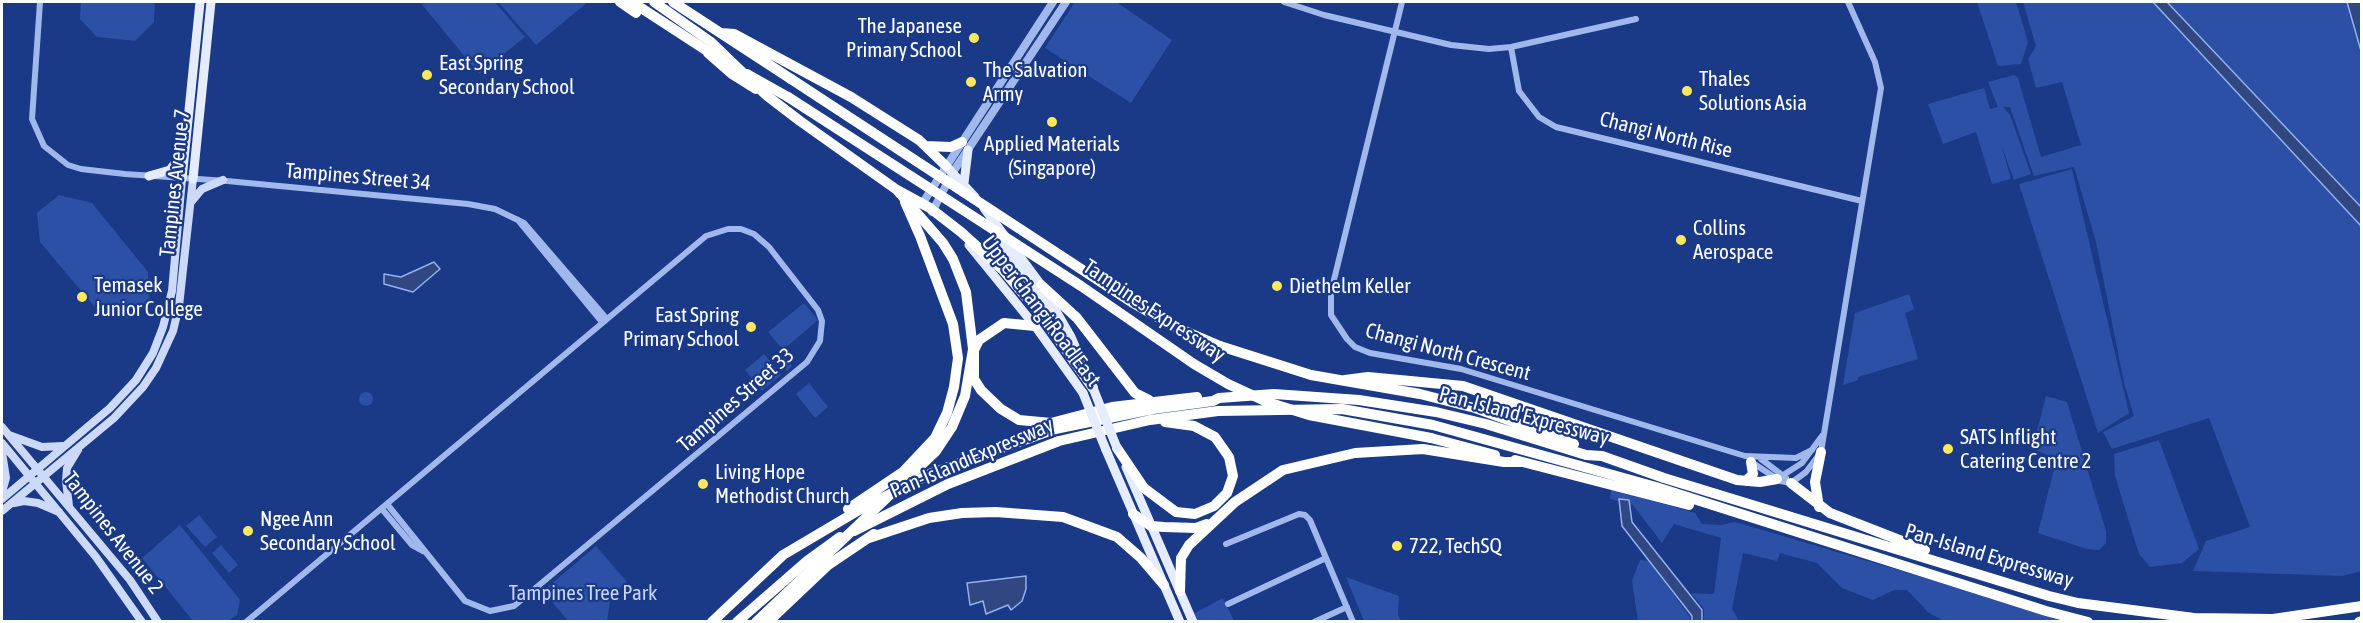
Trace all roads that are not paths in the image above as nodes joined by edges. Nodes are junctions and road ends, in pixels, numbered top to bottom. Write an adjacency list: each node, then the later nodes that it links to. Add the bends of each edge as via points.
1 (40, 2): 23 (street, Tampines Street 34, via 31,112 44,146 76,168)
2 (200, 2): 21 (main road, Tampines Avenue 7)
3 (212, 2): 24 (main road, Tampines Avenue 7)
4 (620, 2): 18 (highway, via 694,52)
5 (632, 2): 17 (highway, Tampines Expressway)
6 (654, 2): 28 (highway, bridge, via 711,42 766,95)
7 (673, 2): 15 (highway, Tampines Expressway)
8 (1053, 2): 20 (street)
9 (1066, 2): 20 (street)
10 (1284, 2): 14 (street)
11 (1402, 2): 14 (street, Changi North Crescent)
12 (1848, 2): 30 (street, via 1876,66 1881,88)
13 (1636, 19): 16 (street)
14 (1395, 31): 16 (street, via 1451,45 1489,49); 53 (street, Changi North Crescent, via 1331,292 1332,315 1347,339 1370,353 1461,369)
15 (721, 33): 19 (highway, via 734,34 841,92); 39 (highway, Tampines Expressway, bridge, via 1171,325 1277,366)
16 (1511, 46): 30 (street, Changi North Rise, via 1519,92 1529,108 1556,127)
17 (708, 53): 18 (highway); 54 (highway, Tampines Expressway, bridge, via 788,97 1228,384 1309,415 1431,438)
18 (719, 62): 28 (highway)
19 (926, 146): 20 (highway); 22 (highway)
20 (965, 146): 22 (street); 27 (main road)
21 (184, 148): 23 (main road, via 170,170); 25 (main road, Tampines Avenue 7)
22 (950, 169): 27 (main road, Upper Changi Road East); 32 (street); 33 (street)
23 (149, 176): 25 (street, Tampines Street 34)
24 (193, 178): 25 (street, Tampines Street 34); 26 (street, Tampines Street 34); 31 (main road, Tampines Avenue 7)
25 (182, 179): 48 (main road, Tampines Avenue 7, via 172,291 158,342 125,393)
26 (223, 180): 31 (main road, via 199,191); 36 (street, Tampines Street 34, via 495,209 518,220)
27 (964, 183): 29 (main road, Upper Changi Road East)
28 (898, 190): 32 (highway); 34 (highway); 40 (highway, bridge, via 930,208 1003,270 1043,317); 90 (highway, bridge, via 943,243 966,292 973,349 965,396 936,451)
29 (977, 200): 35 (main road, Upper Changi Road East); 37 (main road, Upper Changi Road East, via 1001,242)
30 (1862, 201): 50 (street, via 1824,433)
31 (190, 204): 47 (main road, Tampines Avenue 7, via 182,290 166,348 143,387)
32 (922, 204): 33 (main road, Upper Changi Road East); 34 (highway)
33 (932, 212): 38 (main road, Upper Changi Road East, via 968,243)
34 (920, 236): 73 (highway, via 952,324 958,358 947,413 935,438 910,464)
35 (1041, 285): 37 (main road, Upper Changi Road East); 42 (highway, via 1077,318 1135,393)
36 (604, 320): 65 (street, Tampines Street 33); 65 (street, Tampines Street 33, via 698,242 712,233 734,229 748,231 769,247 814,303 823,328 816,351 800,369 514,606 490,611 469,604)
37 (1063, 325): 40 (main road, Upper Changi Road East, via 1074,343)
38 (1035, 326): 40 (main road, Upper Changi Road East); 42 (highway, via 1004,323 979,340 974,350 974,379 1011,416 1051,423)
39 (1345, 380): 52 (highway, Tampines Expressway, via 1475,408); 60 (highway, via 1368,376 1462,386)
40 (1088, 391): 49 (main road, Upper Changi Road East, bridge); 70 (main road, Upper Changi Road East, bridge, via 1106,450)
41 (1220, 398): 42 (highway); 52 (highway, Pan-Island Expressway, via 1308,396 1436,412 1586,455); 73 (highway, Pan-Island Expressway, via 1066,427 1020,440 932,473)
42 (1152, 400)
43 (1150, 420): 49 (highway, via 1194,426 1215,437 1229,457 1233,476 1227,493 1214,506 1195,514 1176,512 1144,488); 58 (highway, Pan-Island Expressway, via 1059,441); 67 (highway, Pan-Island Expressway, via 1218,411 1342,409 1433,425 1656,487)
44 (2, 427): 45 (main road, Tampines Avenue 2)
45 (8, 434): 48 (main road, via 42,447); 55 (main road, Tampines Avenue 2)
46 (2, 443): 56 (main road, Tampines Avenue 2)
47 (83, 443): 57 (main road, Tampines Avenue 7); 64 (main road, via 67,468)
48 (66, 445): 55 (main road, Tampines Avenue 7)
49 (1118, 448): 72 (main road, Upper Changi Road East)
50 (1816, 451): 53 (street, Changi North Crescent, via 1796,458); 59 (street); 59 (street, via 1806,472); 66 (highway)
51 (2, 452): 62 (main road, via 6,478)
52 (1602, 456): 79 (highway, Pan-Island Expressway, via 1675,482)
53 (1749, 458): 59 (street, Changi North Crescent); 60 (highway, via 1753,474)
54 (1521, 462): 67 (highway, Tampines Expressway, via 1695,507); 71 (highway, via 1423,449 1356,453 1283,470)
55 (37, 468): 56 (main road, Tampines Avenue 7); 57 (main road, Tampines Avenue 2)
56 (29, 474): 61 (main road, Tampines Avenue 2); 63 (main road, Tampines Avenue 7)
57 (44, 475): 61 (main road, Tampines Avenue 7); 64 (main road, Tampines Avenue 2)
58 (970, 476): 74 (highway, via 898,516); 89 (highway, Pan-Island Expressway, via 840,537)
59 (1784, 479): 60 (highway); 66 (highway)
60 (1746, 481)
61 (36, 482): 63 (main road, Tampines Avenue 7); 69 (main road, Tampines Avenue 2)
62 (2, 492)
63 (6, 501): 68 (main road, Tampines Avenue 7); 69 (main road, via 24,501)
64 (69, 506): 86 (main road, Tampines Avenue 2)
65 (385, 506): 87 (street, Tampines Street 33)
66 (1819, 507): 79 (highway)
67 (1716, 508): 96 (highway, Pan-Island Expressway)
68 (2, 511)
69 (59, 512): 85 (main road, Tampines Avenue 2)
70 (1133, 514): 72 (highway); 78 (main road, Upper Changi Road East)
71 (1213, 522): 72 (highway, via 1196,528); 81 (highway, via 1181,558)
72 (1151, 526): 76 (main road, Upper Changi Road East)
73 (820, 531): 88 (highway, Pan-Island Expressway, via 783,555)
74 (869, 538): 80 (highway, via 929,518 962,513 1007,512 1063,518 1117,537); 91 (highway, via 828,565)
75 (1226, 544): 77 (street, via 1299,514 1310,520)
76 (1163, 554): 78 (main road); 81 (main road, Upper Changi Road East)
77 (1326, 558): 82 (street); 84 (street)
78 (1154, 564): 80 (main road, Upper Changi Road East)
79 (1992, 577): 83 (highway, Pan-Island Expressway, via 2078,603 2194,618 2273,619)
80 (1164, 585): 92 (main road, Upper Changi Road East)
81 (1180, 591): 93 (main road, Upper Changi Road East)
82 (1228, 604)
83 (2361, 606)
84 (1347, 608): 94 (street); 95 (street)
85 (142, 621)
86 (158, 621)
87 (246, 621)
88 (712, 621)
89 (737, 621)
90 (756, 621)
91 (768, 621)
92 (1180, 621)
93 (1193, 621)
94 (1314, 621)
95 (1353, 621)
96 (2088, 621)

